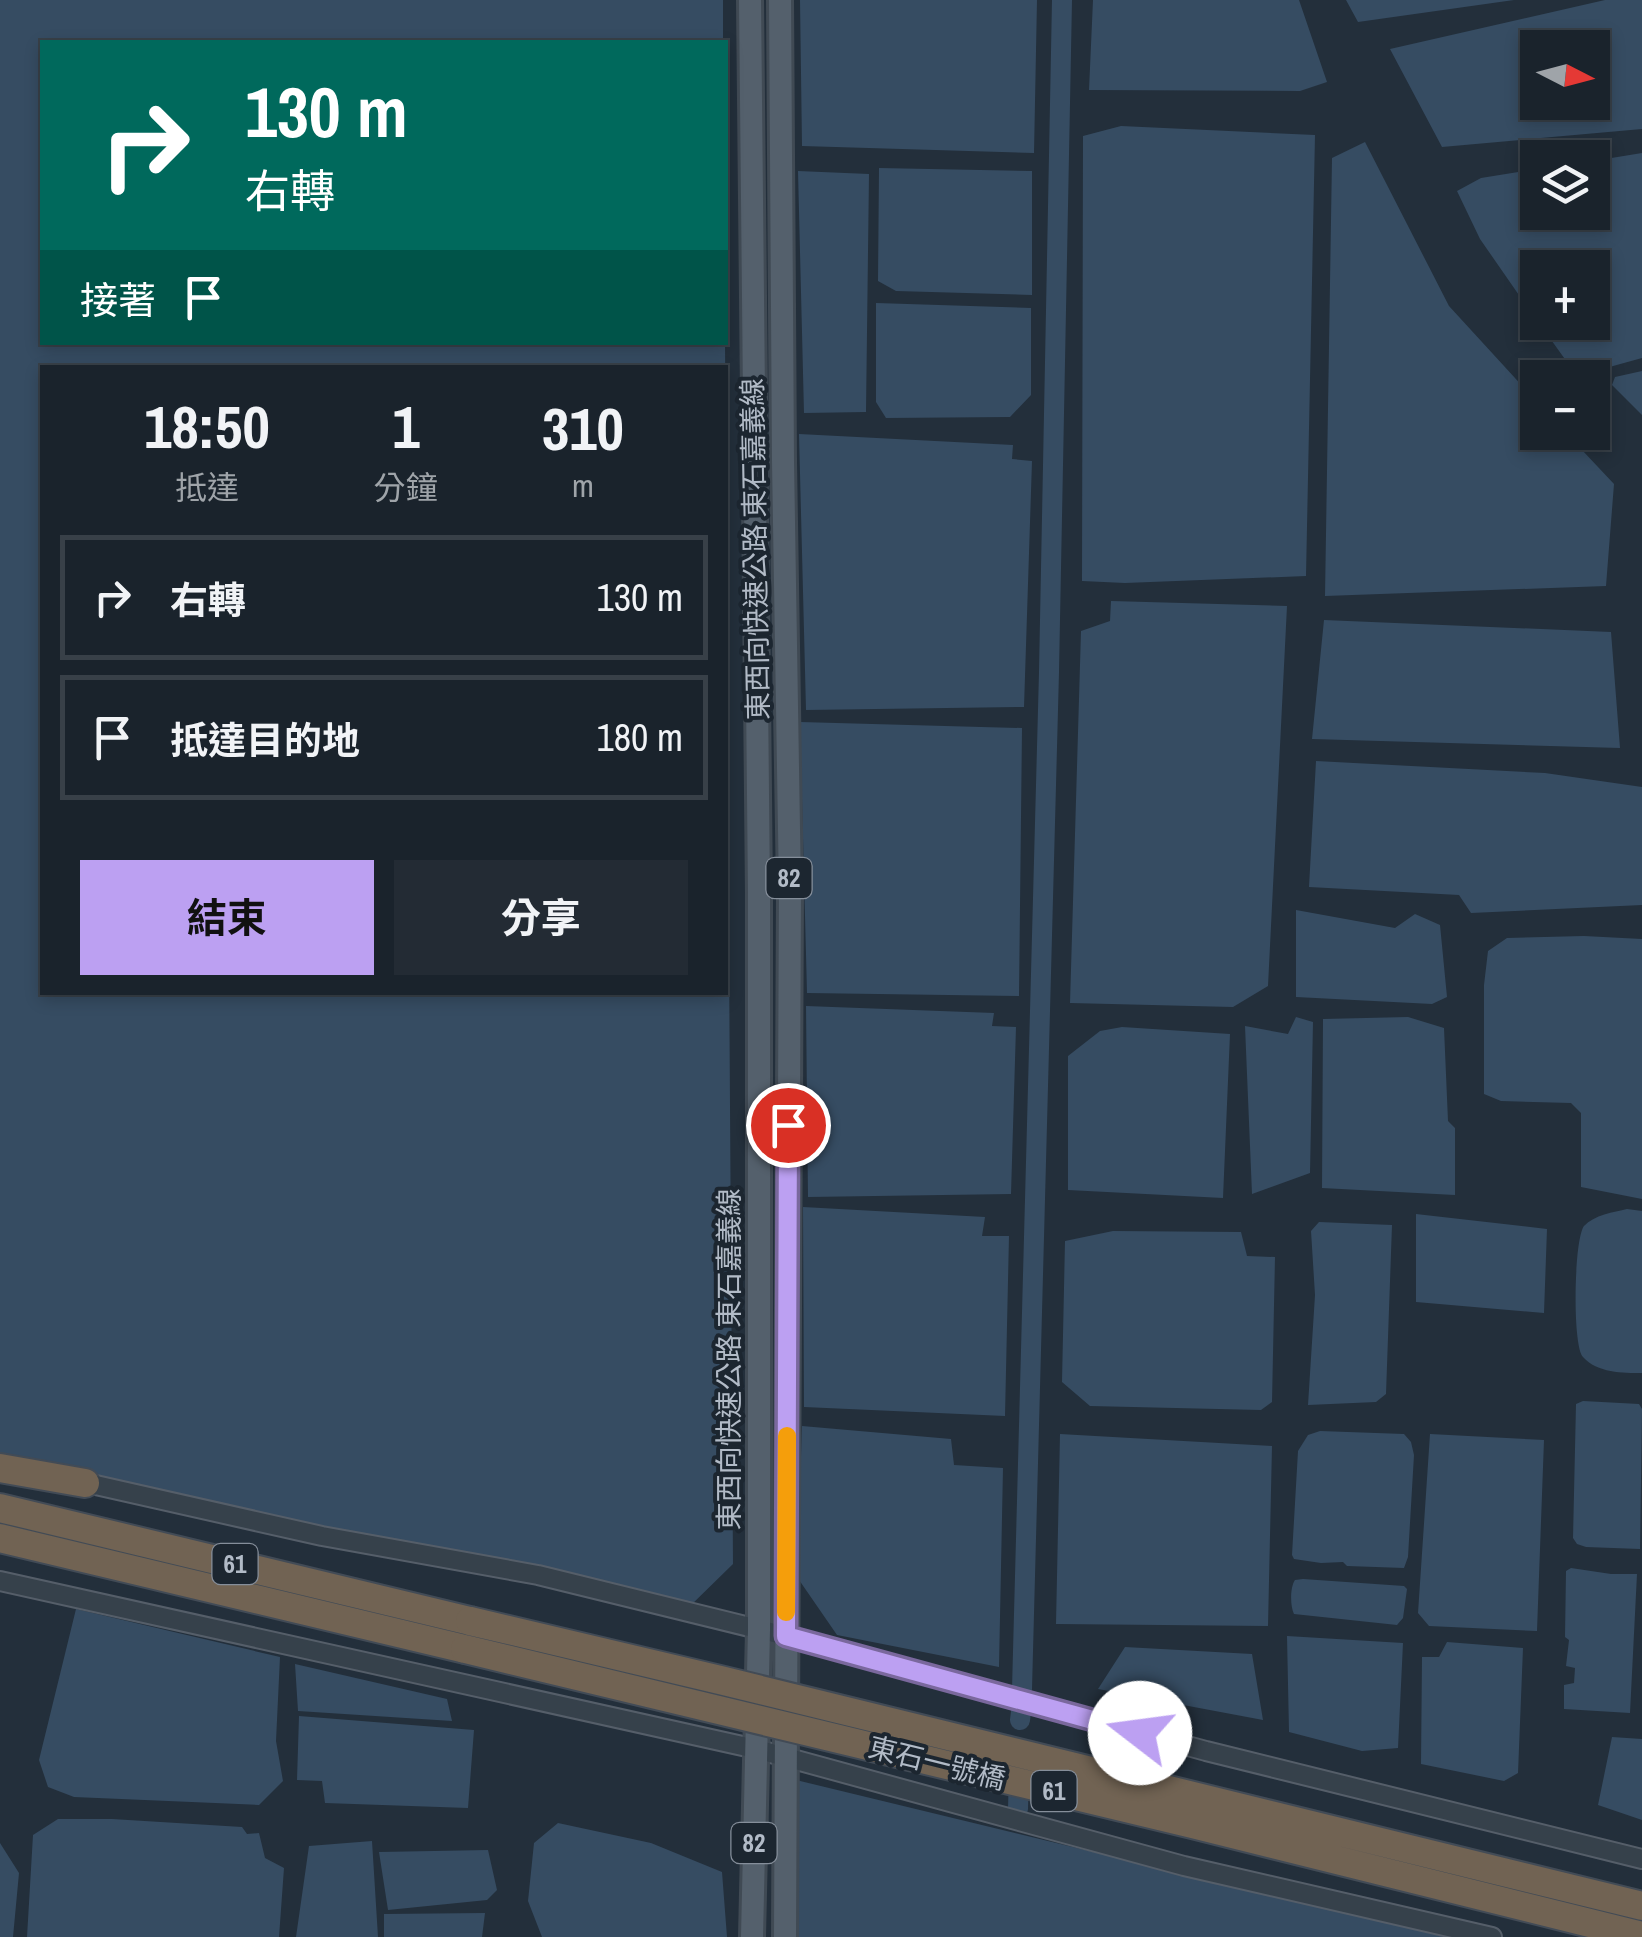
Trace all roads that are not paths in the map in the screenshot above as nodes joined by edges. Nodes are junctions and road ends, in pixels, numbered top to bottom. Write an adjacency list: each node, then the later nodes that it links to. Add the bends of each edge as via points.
1 (750, 0): 8 (main road, 東西向快速公路 東石嘉義線 / 82)
2 (780, 0): 9 (main road, 東西向快速公路 東石嘉義線 / 82, via 790,890)
3 (0, 1465): 4 (highway)
4 (85, 1483): 8 (street, via 322,1536 538,1574)
5 (0, 1508): 13 (highway, 東石一號橋 / 61, bridge)
6 (0, 1538): 14 (highway, 東石一號橋 / 61, bridge)
7 (0, 1581): 10 (street)
8 (760, 1630): 9 (street); 10 (main road, 東西向快速公路 東石嘉義線 / 82)
9 (786, 1636): 11 (main road, 東西向快速公路 東石嘉義線 / 82); 12 (street, via 1206,1751)
10 (756, 1748): 11 (street); 15 (main road, 東西向快速公路 東石嘉義線 / 82)
11 (786, 1756): 16 (main road, 東西向快速公路 東石嘉義線 / 82); 17 (street, via 1184,1866)
12 (1642, 1859)
13 (1642, 1906)
14 (1642, 1936)
15 (752, 1937)
16 (785, 1937)
17 (1492, 1937)

